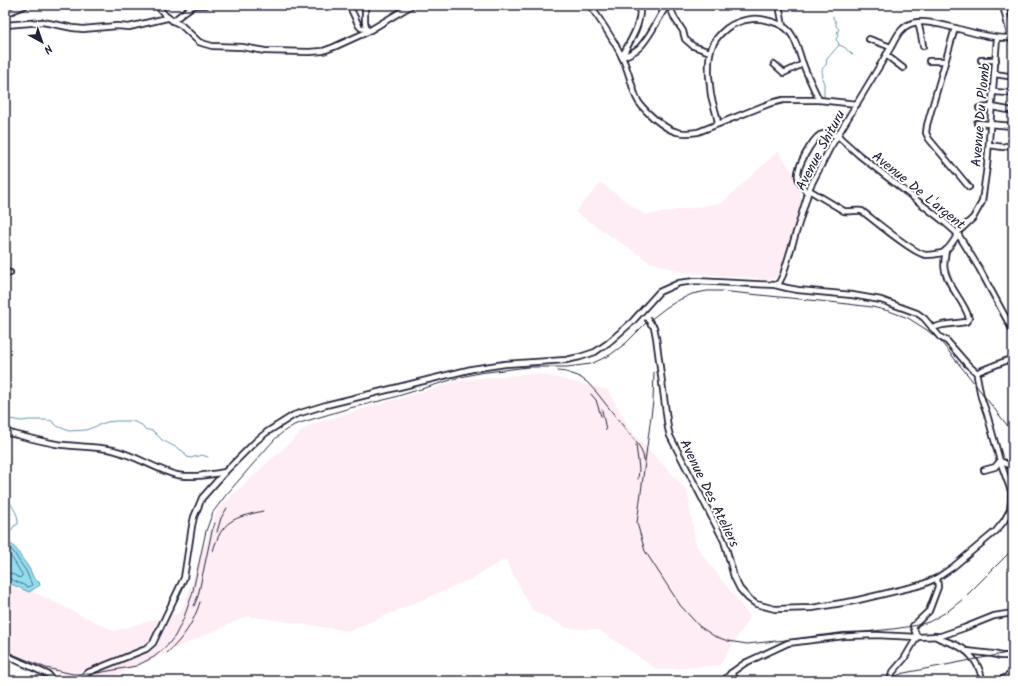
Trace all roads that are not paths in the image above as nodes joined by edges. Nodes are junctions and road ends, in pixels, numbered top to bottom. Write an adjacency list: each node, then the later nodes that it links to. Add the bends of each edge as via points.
1 (26, 5): 14 (street)
2 (159, 5): 16 (street, via 162,12)
3 (196, 5): 16 (street)
4 (199, 5): 5 (street)
5 (206, 5)
6 (349, 5): 21 (street, via 359,26)
7 (366, 5): 21 (street, via 364,17)
8 (412, 5): 21 (street)
9 (590, 5): 29 (street)
10 (640, 5): 29 (street, via 638,25)
11 (668, 5): 27 (street, via 685,39 693,46); 29 (street, via 639,48)
12 (779, 5): 19 (street)
13 (1003, 5): 24 (street)
14 (5, 14)
15 (167, 18): 18 (street, via 129,27 83,29 43,22)
16 (173, 21): 21 (street, via 199,42 212,46 276,52 323,52)
17 (918, 22): 20 (street); 25 (street); 26 (street, Avenue Shituru, via 902,29)
18 (5, 24)
19 (783, 26): 27 (street, via 755,19 737,23 722,32); 35 (street, via 791,33)
20 (955, 28): 22 (street); 33 (street)
21 (367, 30)
22 (998, 38): 24 (street); 31 (street, Avenue Du Plomb)
23 (869, 39): 26 (street)
24 (1012, 40)
25 (923, 46)
26 (891, 47): 28 (street, Avenue Shituru)
27 (710, 52): 46 (street, via 710,90)
28 (886, 55): 36 (street); 42 (street, Avenue Shituru)
29 (622, 57): 46 (street, via 639,103 666,127 690,133)
30 (981, 60): 31 (street)
31 (996, 60): 37 (street, Avenue Du Plomb)
32 (929, 61): 33 (street)
33 (945, 61): 53 (street, via 926,134)
34 (774, 64): 35 (street, via 784,73)
35 (803, 64): 41 (street)
36 (902, 68)
37 (995, 74): 38 (street); 39 (street, Avenue Du Plomb)
38 (1008, 76)
39 (994, 92): 40 (street); 43 (street, Avenue Du Plomb)
40 (1009, 93)
41 (820, 100): 42 (street); 46 (street, via 783,100)
42 (857, 104): 50 (street, Avenue Shituru)
43 (992, 107): 44 (street); 45 (street); 48 (street, Avenue Du Plomb)
44 (979, 108)
45 (1008, 110)
46 (718, 124)
47 (977, 124): 48 (street)
48 (991, 124): 49 (street); 51 (street, Avenue Du Plomb)
49 (1013, 126)
50 (838, 136): 54 (street, Avenue Shituru); 54 (street, via 821,134 802,160 798,176); 55 (street, Avenue De L'argent)
51 (989, 145): 52 (street); 55 (street, Avenue Du Plomb, via 980,206)
52 (1006, 146)
53 (969, 187)
54 (808, 192): 56 (street, via 844,211 862,211 926,255); 57 (street, Avenue Shituru, via 783,275)
55 (958, 234): 56 (street, Avenue Du Plomb); 60 (street, Avenue De L'argent)
56 (946, 250): 59 (street, via 944,270 964,305 969,320)
57 (775, 285): 58 (street, via 690,281 679,283 659,292); 59 (street, via 881,300 917,313)
58 (642, 311): 67 (street, via 608,343 595,352 580,357 472,369 294,415 261,436); 70 (street, Avenue Des Ateliers, bridge, via 654,327 668,428 724,542 734,578 748,598 756,604 775,609 812,608 887,594)
59 (932, 328): 62 (street)
60 (1013, 331)
61 (1013, 358): 62 (street)
62 (977, 373): 64 (street, Avenue Des Ateliers, via 978,388)
63 (5, 432): 67 (street, via 56,444 114,450 171,473 199,476)
64 (1000, 461): 65 (street); 66 (street, via 995,467); 69 (street, Avenue Des Ateliers)
65 (1013, 467)
66 (984, 470)
67 (225, 472): 81 (street, via 202,498 197,508 184,578 153,643 146,649 89,672)
68 (1013, 477): 69 (street)
69 (1008, 481): 70 (street, Avenue Des Ateliers, via 1011,490 1010,510 1004,521 996,531)
70 (937, 578): 73 (street, via 938,587 929,611 913,626)
71 (1013, 613): 72 (street, via 994,616)
72 (935, 636): 73 (street); 74 (street)
73 (917, 637): 77 (street, via 844,636 788,643 745,663); 84 (street, via 892,673)
74 (966, 651): 75 (street, via 1001,656); 85 (street, via 977,663)
75 (1013, 654)
76 (5, 656): 80 (street, via 49,675)
77 (732, 673): 82 (street); 83 (street)
78 (1013, 673): 79 (street)
79 (1006, 679): 86 (street)
80 (52, 681)
81 (77, 681)
82 (724, 681)
83 (737, 681)
84 (892, 681)
85 (982, 681)
86 (1000, 681)

